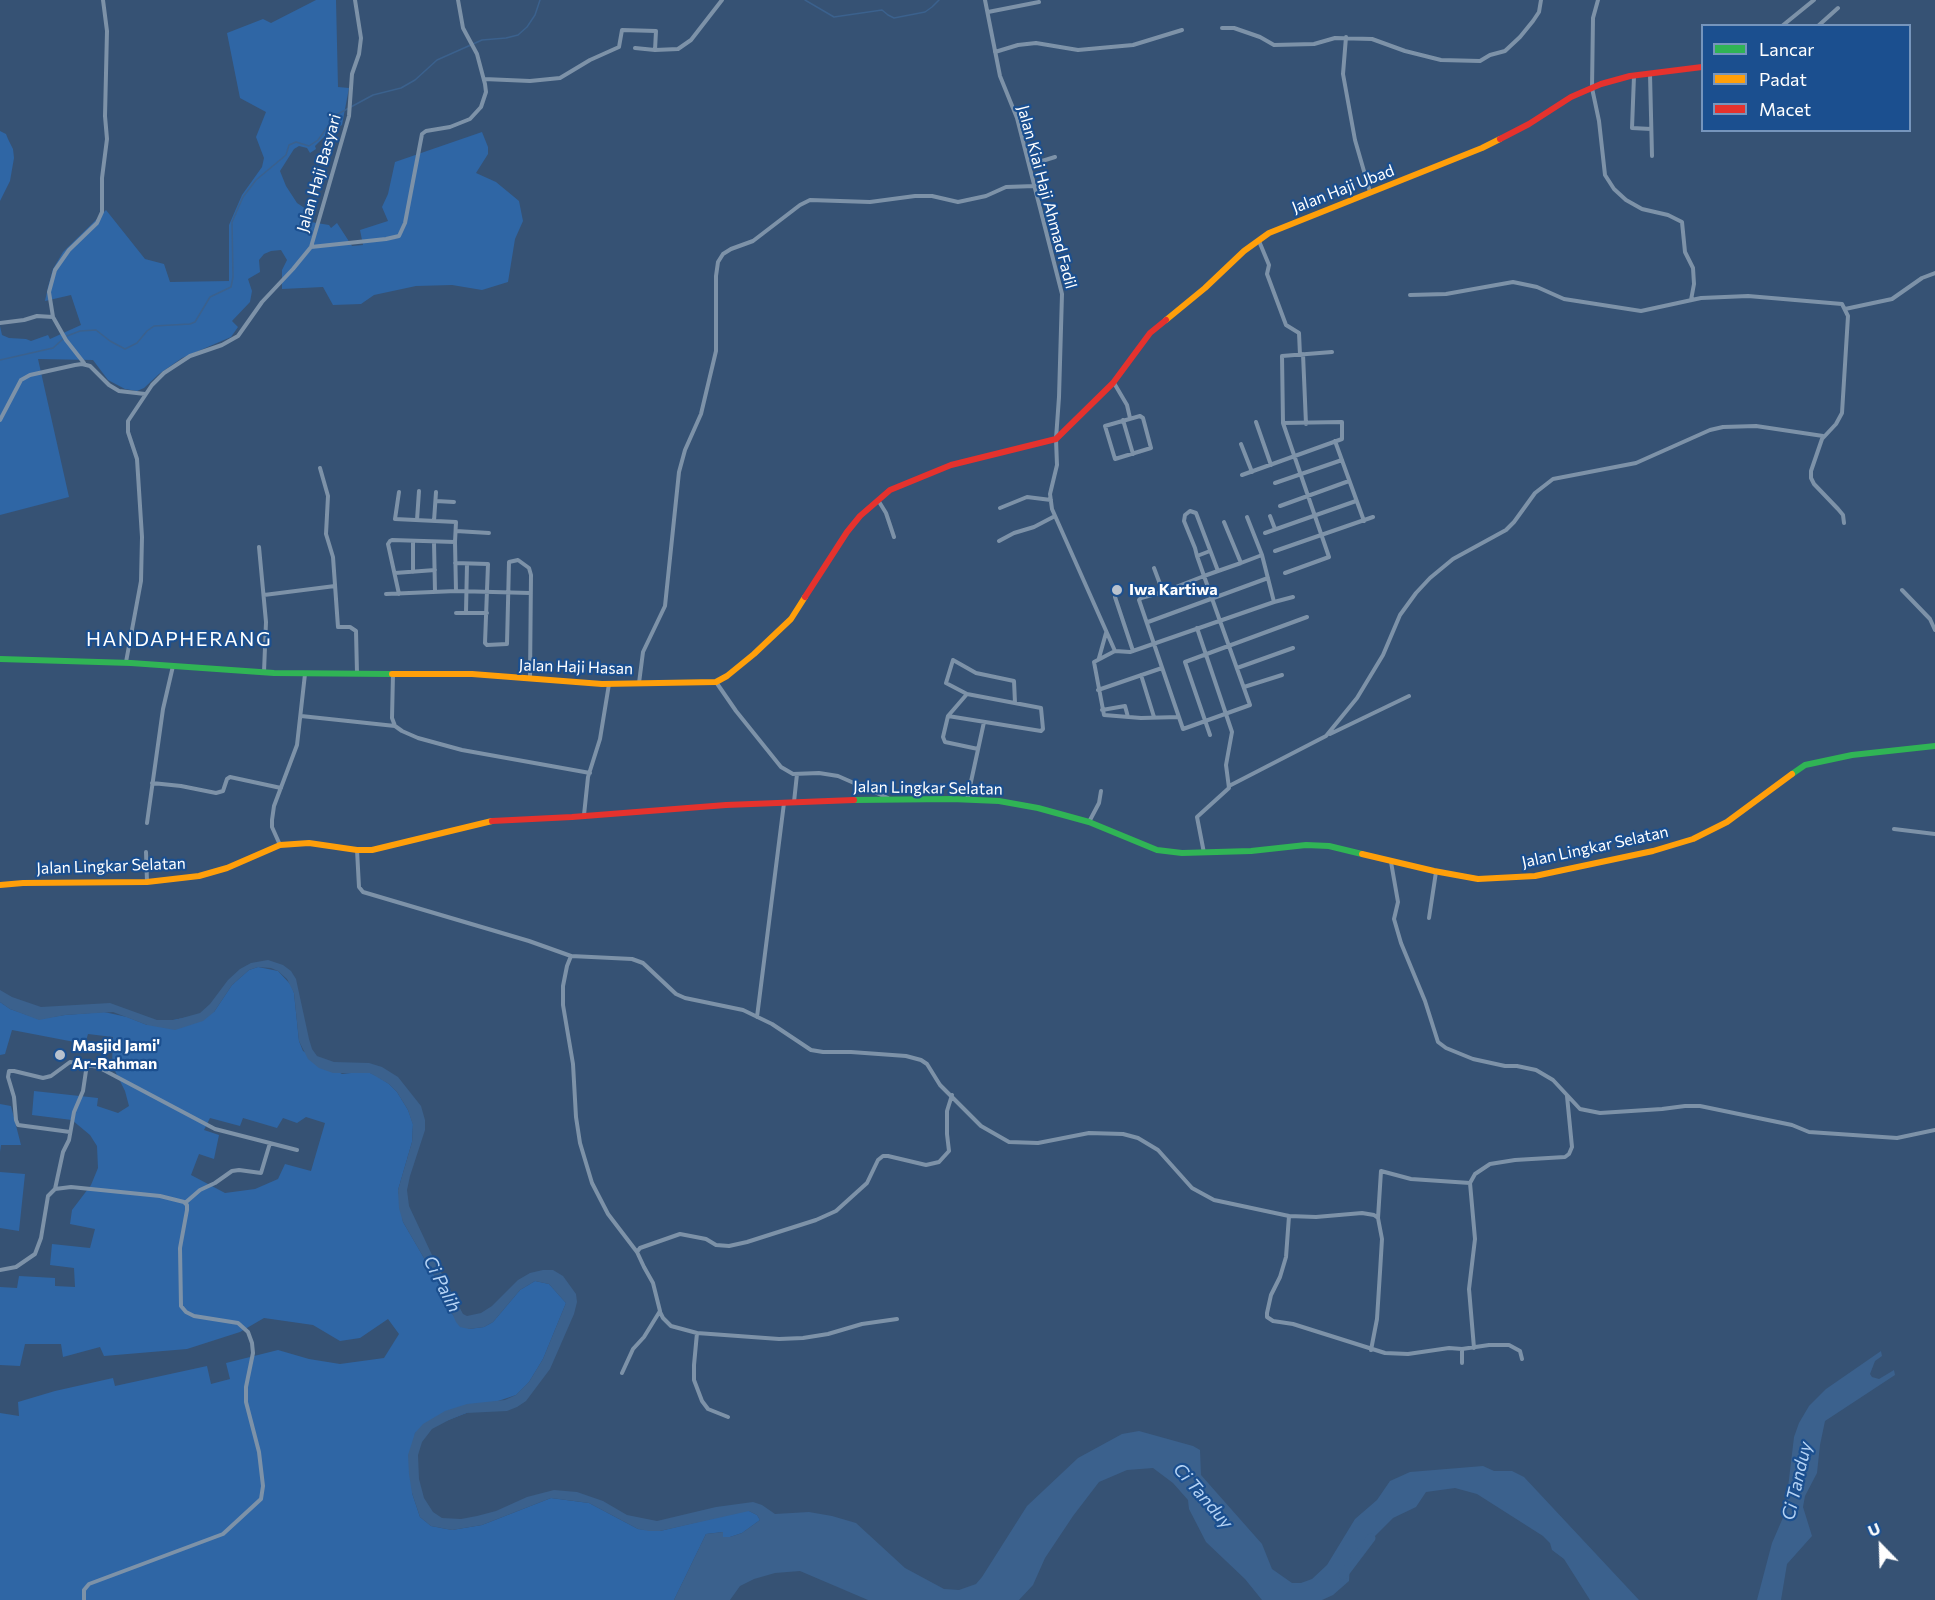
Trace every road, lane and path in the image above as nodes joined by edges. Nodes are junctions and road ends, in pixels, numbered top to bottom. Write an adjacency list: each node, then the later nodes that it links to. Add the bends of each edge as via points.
1 (103, 0): 37 (street, via 107,29 107,139 102,212 97,223 55,270 49,291)
2 (355, 0): 32 (street, Jalan Haji Basyari, via 361,38 352,74 351,104)
3 (458, 0): 23 (street, via 463,28)
4 (722, 0): 18 (street, via 683,47)
5 (985, 0): 11 (street, Jalan Kiai Haji Ahmad Fadil)
6 (1541, 0): 16 (street, via 1533,21 1520,37 1505,51 1480,61 1441,60 1377,39)
7 (1598, 0): 24 (street, via 1593,18)
8 (1814, 0): 12 (street)
9 (1039, 2): 11 (street)
10 (1838, 8): 13 (street)
11 (988, 12): 19 (street, Jalan Kiai Haji Ahmad Fadil)
12 (1786, 24)
13 (1820, 24)
14 (1222, 28): 16 (street, via 1234,28 1274,45 1314,44)
15 (1182, 30): 19 (street, via 1133,45 1078,50 1036,43)
16 (1346, 37): 30 (street, via 1343,74)
17 (635, 48): 18 (street)
18 (655, 50): 23 (street, via 657,32 621,30 618,48 560,78)
19 (995, 52): 28 (street, Jalan Kiai Haji Ahmad Fadil)
20 (1701, 67): 21 (street, Jalan Haji Ubad)
21 (1650, 74): 22 (street, Jalan Haji Ubad); 25 (street)
22 (1634, 76): 24 (street, Jalan Haji Ubad); 25 (street, via 1632,128)
23 (484, 80): 32 (street, via 484,101 473,117 422,134 405,224 399,236)
24 (1592, 88): 30 (street, Jalan Haji Ubad, via 1482,148); 35 (street, via 1607,180 1626,200 1642,209 1680,220 1685,252 1693,268)
25 (1651, 129): 26 (street)
26 (1652, 156)
27 (1055, 157): 28 (street)
28 (1029, 165): 29 (street, Jalan Kiai Haji Ahmad Fadil)
29 (1035, 186): 51 (street, Jalan Kiai Haji Ahmad Fadil, via 1062,294); 157 (street, via 1006,187 957,202 932,196 870,202 810,200 753,241 723,255 716,276 716,351 701,414 679,472 665,606 643,652)
30 (1370, 193): 31 (street, Jalan Haji Ubad, via 1269,233)
31 (1259, 241): 40 (street, via 1286,325 1299,333); 42 (street, Jalan Haji Ubad, via 1150,333)
32 (311, 247): 43 (street, Jalan Haji Basyari, via 261,302 238,336 190,356 156,380)
33 (1935, 273): 36 (street, via 1892,299)
34 (1410, 295): 35 (street, via 1446,294 1513,282 1564,298 1641,311)
35 (1691, 300): 36 (street, via 1748,296 1842,304)
36 (1845, 309): 50 (street, via 1848,315 1842,413)
37 (52, 316): 38 (street); 41 (street)
38 (0, 323)
39 (1332, 352): 40 (street)
40 (1302, 354): 48 (street, via 1282,356); 49 (street)
41 (85, 364): 43 (street, via 114,389); 45 (street, via 24,378)
42 (1113, 383): 44 (street); 51 (street, Jalan Haji Ubad)
43 (146, 394): 144 (street, Jalan Haji Basyari, via 127,424 137,459 142,537 141,581)
44 (1130, 418): 46 (street); 54 (street, via 1143,417 1151,447)
45 (0, 420)
46 (1124, 420): 54 (street); 54 (street, via 1104,428 1115,458)
47 (1256, 422): 57 (street)
48 (1283, 423): 49 (street); 55 (street)
49 (1306, 423): 52 (street, via 1342,422 1342,439)
50 (1823, 436): 84 (street, via 1811,478 1838,508); 174 (street, via 1756,426 1723,427 1636,463 1553,479 1535,494 1506,530 1453,559 1416,593 1400,615 1383,655 1357,698)
51 (1056, 440): 68 (street, via 951,465 890,490); 69 (street, Jalan Kiai Haji Ahmad Fadil, via 1057,465)
52 (1335, 441): 55 (street); 56 (street)
53 (1241, 444): 59 (street)
54 (1133, 454)
55 (1293, 457): 57 (street); 61 (street)
56 (1342, 460): 61 (street); 62 (street)
57 (1270, 465): 59 (street)
58 (320, 468): 111 (street, via 328,496 326,534)
59 (1252, 472): 60 (street)
60 (1242, 475)
61 (1300, 476): 63 (street); 67 (street)
62 (1349, 481): 67 (street); 71 (street)
63 (1275, 483)
64 (419, 491): 80 (street)
65 (399, 492): 80 (street, via 395,519)
66 (436, 492): 70 (street)
67 (1306, 496): 73 (street); 77 (street)
68 (878, 500): 89 (street); 155 (street, via 847,532 791,619 754,654)
69 (1051, 500): 74 (street, via 1027,497); 75 (street)
70 (436, 501): 72 (street); 81 (street)
71 (1356, 501): 77 (street); 82 (street)
72 (454, 502)
73 (1280, 506)
74 (1000, 508)
75 (1055, 516): 91 (street); 135 (street)
76 (1270, 516): 85 (street)
77 (1313, 516): 85 (street); 90 (street)
78 (1247, 517): 98 (street)
79 (1373, 518): 82 (street)
80 (417, 520): 81 (street)
81 (434, 521): 86 (street, via 456,522)
82 (1364, 521): 90 (street)
83 (1224, 522): 100 (street)
84 (1844, 523)
85 (1275, 529): 88 (street)
86 (456, 531): 87 (street); 94 (street)
87 (489, 533)
88 (1265, 533)
89 (894, 537)
90 (1321, 537): 97 (street); 108 (street, via 1329,557)
91 (999, 541)
92 (413, 542): 93 (street); 106 (street); 107 (street, via 392,540 388,544)
93 (434, 542): 94 (street); 104 (street)
94 (455, 542): 101 (street)
95 (259, 547): 122 (street)
96 (1210, 551): 99 (street); 99 (street, via 1196,513 1190,511 1184,522); 105 (street)
97 (1275, 551)
98 (1262, 555): 100 (street); 110 (street)
99 (1197, 556): 109 (street)
100 (1241, 562): 105 (street)
101 (455, 563): 102 (street); 113 (street)
102 (467, 564): 114 (street); 117 (street, via 488,564)
103 (1154, 568): 115 (street)
104 (435, 570): 106 (street); 116 (street)
105 (1218, 571): 109 (street)
106 (414, 572): 107 (street)
107 (395, 573): 121 (street)
108 (1285, 573)
109 (1204, 576): 115 (street); 125 (street)
110 (1268, 578): 125 (street); 126 (street)
111 (335, 586): 122 (street); 150 (street, via 338,627 356,631)
112 (1902, 590): 134 (street, via 1930,619)
113 (456, 591): 114 (street); 116 (street)
114 (466, 591): 117 (street); 127 (street)
115 (1163, 591): 132 (street, via 1139,600)
116 (435, 592): 121 (street)
117 (488, 592): 118 (street); 129 (street)
118 (509, 592): 119 (street); 119 (street, via 508,565 511,560 518,560 531,575); 129 (street, via 507,644 485,643)
119 (530, 593): 154 (street)
120 (386, 594): 121 (street)
121 (399, 594)
122 (264, 595): 148 (street)
123 (1115, 597): 140 (street)
124 (1293, 597): 126 (street)
125 (1212, 599): 131 (street); 132 (street)
126 (1274, 602): 131 (street)
127 (466, 612): 128 (street); 129 (street)
128 (456, 613)
129 (487, 613)
130 (1307, 617): 137 (street)
131 (1220, 621): 133 (street); 137 (street)
132 (1147, 623): 136 (street)
133 (1197, 628): 136 (street); 141 (street)
134 (1935, 630)
135 (1106, 632): 139 (street); 143 (street)
136 (1154, 643): 140 (street); 146 (street)
137 (1229, 646): 141 (street); 147 (street)
138 (1293, 648): 147 (street)
139 (1115, 651): 140 (street); 143 (street)
140 (1133, 651)
141 (1206, 654): 164 (street); 170 (street, via 1185,662)
142 (0, 658): 144 (street, Jalan Haji Hasan)
143 (1099, 659): 159 (street, via 1094,664)
144 (126, 662): 145 (street, Jalan Haji Hasan)
145 (173, 666): 148 (street, Jalan Haji Hasan); 179 (street)
146 (1162, 668): 152 (street); 169 (street)
147 (1237, 668): 158 (street)
148 (264, 672): 149 (street, Jalan Haji Hasan)
149 (305, 673): 150 (street, Jalan Haji Hasan); 165 (street)
150 (357, 673): 151 (street, Jalan Haji Hasan)
151 (393, 673): 154 (street, Jalan Haji Hasan); 172 (street, via 392,718)
152 (1141, 675): 159 (street); 168 (street)
153 (1282, 675): 158 (street)
154 (530, 679): 156 (street, Jalan Haji Hasan)
155 (716, 682): 157 (street, Jalan Haji Hasan); 178 (street, via 782,767)
156 (609, 684): 157 (street, Jalan Haji Hasan); 177 (street, via 604,724)
157 (639, 684)
158 (1244, 687): 164 (street, via 1250,705)
159 (1098, 690): 163 (street)
160 (967, 694): 162 (street); 162 (street, via 946,683 954,660 976,673 1014,681); 166 (street)
161 (1409, 696): 174 (street)
162 (1015, 704): 171 (street, via 1041,708 1042,730)
163 (1102, 710): 167 (street, via 1105,717); 167 (street, via 1125,706)
164 (1226, 714): 170 (street); 180 (street, via 1232,732 1226,765)
165 (301, 716): 172 (street); 181 (street, via 297,745)
166 (948, 717): 171 (street); 176 (street, via 945,742)
167 (1128, 717): 168 (street)
168 (1154, 717): 169 (street)
169 (1179, 717): 170 (street, via 1184,729)
170 (1206, 721): 173 (street)
171 (984, 722): 176 (street)
172 (396, 726): 177 (street, via 418,738 462,750)
173 (1210, 735)
174 (1326, 736): 180 (street)
175 (1935, 746): 197 (street, Jalan Lingkar Selatan, via 1852,755 1805,765 1727,822 1693,839 1653,851 1535,876 1478,879)
176 (978, 750): 184 (street)
177 (590, 772): 187 (street)
178 (796, 774): 183 (street, via 838,776); 185 (street)
179 (152, 783): 181 (street, via 216,793 223,791 230,777); 189 (street)
180 (1229, 786): 195 (street, via 1197,817)
181 (281, 788): 192 (street, via 272,820)
182 (1101, 791): 188 (street)
183 (890, 800): 184 (street, Jalan Lingkar Selatan); 185 (street, Jalan Lingkar Selatan)
184 (967, 800): 188 (street, Jalan Lingkar Selatan, via 1038,808)
185 (794, 802): 186 (street, Jalan Lingkar Selatan)
186 (784, 803): 187 (street, Jalan Lingkar Selatan); 202 (street)
187 (584, 815): 193 (street, Jalan Lingkar Selatan, via 496,820 386,847)
188 (1089, 822): 195 (street, Jalan Lingkar Selatan, via 1157,850)
189 (147, 823)
190 (1894, 829): 191 (street)
191 (1935, 834)
192 (280, 845): 193 (street, Jalan Lingkar Selatan, via 309,843); 198 (street, Jalan Lingkar Selatan, via 213,872)
193 (357, 850): 201 (street, via 359,886 363,892)
194 (146, 852): 198 (street)
195 (1204, 853): 196 (street, Jalan Lingkar Selatan, via 1329,846)
196 (1391, 862): 197 (street, Jalan Lingkar Selatan); 205 (street, via 1398,902 1394,919 1438,1042 1473,1059 1536,1070)
197 (1436, 872): 200 (street)
198 (147, 882): 199 (street, Jalan Lingkar Selatan)
199 (0, 885)
200 (1429, 918)
201 (571, 956): 202 (street, via 632,958 643,963 676,994); 215 (street, via 563,986 563,1005 580,1143 600,1200)
202 (757, 1017): 204 (street, via 811,1050 921,1060)
203 (87, 1064): 207 (street); 207 (street, via 68,1063 43,1078 14,1071 8,1074 18,1125); 208 (street, via 215,1129)
204 (952, 1095): 213 (street, via 981,1126 1009,1142 1038,1143 1089,1133 1123,1134 1158,1150 1192,1188 1207,1196); 215 (street, via 947,1112 950,1151 939,1162 926,1165 883,1156 867,1183 836,1211 747,1242 716,1245 680,1234)
205 (1567, 1095): 206 (street, via 1580,1109 1600,1113 1700,1106 1809,1132 1897,1138); 210 (street, via 1572,1147 1569,1154 1490,1164 1475,1174)
206 (1935, 1130)
207 (70, 1132): 211 (street)
208 (270, 1143): 209 (street); 212 (street, via 261,1173 232,1171)
209 (297, 1150)
210 (1470, 1183): 214 (street, via 1419,1180 1381,1172); 220 (street, via 1475,1239 1469,1289)
211 (55, 1189): 212 (street, via 71,1187 150,1195); 216 (street, via 48,1196 35,1254 16,1267)
212 (185, 1203): 227 (street, via 180,1248 181,1306 194,1316 238,1323 248,1332 253,1353 246,1402 259,1452 263,1495 223,1534 89,1584)
213 (1289, 1216): 214 (street, via 1362,1213); 222 (street, via 1286,1257 1267,1317)
214 (1378, 1218): 222 (street, via 1382,1239)
215 (636, 1252): 217 (street, via 653,1283)
216 (0, 1270)
217 (660, 1311): 219 (street, via 670,1326); 225 (street)
218 (897, 1319): 219 (street, via 803,1338)
219 (697, 1333): 226 (street, via 694,1365 702,1401 708,1409)
220 (1474, 1348): 221 (street); 223 (street, via 1509,1345 1520,1351)
221 (1462, 1349): 222 (street, via 1408,1354); 224 (street)
222 (1371, 1350)
223 (1522, 1359)
224 (1462, 1363)
225 (621, 1373)
226 (728, 1417)
227 (84, 1600)

